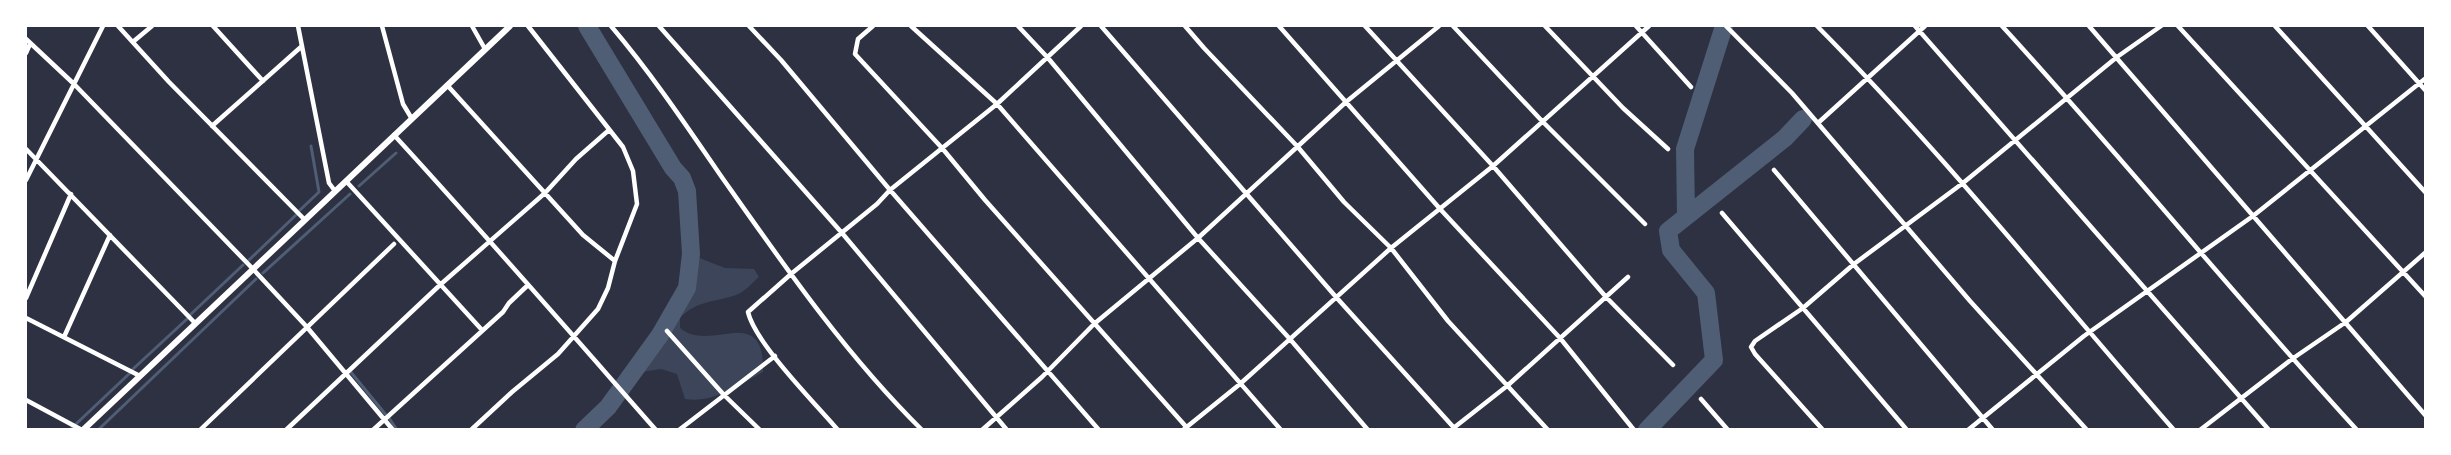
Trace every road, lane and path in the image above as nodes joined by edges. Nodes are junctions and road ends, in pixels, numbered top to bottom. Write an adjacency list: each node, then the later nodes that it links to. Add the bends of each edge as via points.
1 (103, 26): 52 (street)
2 (118, 26): 39 (street)
3 (152, 26): 39 (street)
4 (213, 26): 50 (street)
5 (298, 26): 41 (street)
6 (382, 26): 59 (street, via 403,104)
7 (472, 26): 42 (street)
8 (510, 26): 42 (main road)
9 (528, 26): 64 (street)
10 (611, 26): 102 (street, via 670,100)
11 (659, 26): 90 (street)
12 (749, 26): 78 (street)
13 (911, 26): 58 (street)
14 (1018, 26): 45 (street)
15 (1081, 26): 45 (street)
16 (1101, 26): 81 (street)
17 (1185, 26): 67 (street)
18 (1279, 26): 57 (street)
19 (1365, 26): 46 (street)
20 (1439, 26): 46 (street)
21 (1453, 26): 60 (street)
22 (1545, 26): 47 (street)
23 (1636, 26): 37 (street)
24 (1649, 26): 37 (street)
25 (1726, 26): 61 (street)
26 (1817, 26): 48 (street)
27 (1915, 26): 36 (street)
28 (1925, 26): 36 (street)
29 (2002, 26): 56 (street)
30 (2089, 26): 44 (street)
31 (2161, 26): 44 (street)
32 (2178, 26): 74 (street)
33 (2275, 26): 62 (street)
34 (2368, 26): 51 (street)
35 (868, 27): 68 (street, via 858,39 855,54)
36 (1920, 30): 48 (street); 66 (street)
37 (1642, 32): 47 (street); 54 (street)
38 (26, 39): 40 (street)
39 (134, 41): 63 (street)
40 (30, 44): 43 (street); 52 (street)
41 (303, 46): 50 (street); 79 (street, via 329,183)
42 (485, 49): 53 (main road)
43 (26, 53)
44 (2117, 57): 56 (street); 86 (street)
45 (1048, 58): 58 (street); 92 (street)
46 (1398, 62): 57 (street); 72 (street)
47 (1593, 76): 60 (street); 70 (street)
48 (1869, 78): 61 (street); 77 (street)
49 (2426, 78): 51 (street)
50 (263, 81): 63 (street)
51 (2419, 83): 55 (street); 62 (street)
52 (74, 84): 71 (street); 100 (street)
53 (447, 85): 59 (main road); 80 (street)
54 (1691, 87)
55 (2426, 91)
56 (2067, 97): 66 (street); 96 (street)
57 (1346, 102): 67 (street); 84 (street)
58 (997, 104): 68 (street); 104 (street)
59 (412, 118): 65 (main road)
60 (1542, 121): 72 (street); 88 (street)
61 (1818, 123): 89 (street)
62 (2363, 125): 74 (street); 82 (street)
63 (212, 126): 87 (street)
64 (609, 130): 80 (street); 98 (street, via 630,162 637,204)
65 (394, 135): 76 (main road); 93 (street)
66 (2016, 139): 77 (street); 107 (street)
67 (1297, 146): 81 (street); 95 (street, via 1344,202)
68 (942, 148): 78 (street); 116 (street)
69 (26, 149): 71 (street)
70 (1668, 149)
71 (36, 158): 75 (street); 83 (street)
72 (1492, 166): 84 (street); 109 (street)
73 (1774, 170): 99 (street)
74 (2309, 170): 86 (street); 101 (street)
75 (26, 180)
76 (346, 181): 79 (main road); 105 (street)
77 (1963, 183): 89 (street); 120 (street)
78 (890, 190): 90 (street); 128 (street)
79 (335, 191): 87 (main road)
80 (545, 193): 93 (street); 98 (street, via 583,235)
81 (1247, 193): 92 (street); 108 (street)
82 (2426, 193)
83 (71, 194): 91 (street); 111 (street)
84 (1441, 210): 95 (street); 124 (street)
85 (1722, 213): 112 (street)
86 (2253, 216): 96 (street); 114 (street)
87 (305, 220): 100 (main road)
88 (1645, 225)
89 (1907, 225): 99 (street); 131 (street)
90 (842, 233): 102 (street); 139 (street)
91 (110, 235): 115 (street); 122 (street)
92 (1198, 238): 104 (street); 123 (street)
93 (492, 241): 105 (street); 106 (street)
94 (394, 244): 117 (street)
95 (1391, 248): 108 (street); 133 (street, via 1448,321)
96 (2201, 251): 107 (street); 126 (street)
97 (2426, 252): 101 (street)
98 (615, 261): 121 (street, via 598,309)
99 (1854, 264): 112 (street); 140 (street)
100 (253, 269): 115 (main road); 117 (street)
101 (2403, 271): 110 (street); 114 (street)
102 (791, 274): 125 (street, via 748,312); 153 (street, via 845,345)
103 (1628, 277): 109 (street)
104 (1150, 279): 116 (street); 132 (street)
105 (441, 284): 118 (street); 129 (street)
106 (528, 285): 118 (street); 121 (street)
107 (2145, 291): 120 (street); 135 (street)
108 (1336, 297): 123 (street); 159 (street)
109 (1606, 297): 124 (street); 127 (street)
110 (2426, 297)
111 (26, 298)
112 (1803, 308): 163 (street, via 1751,347); 164 (street)
113 (26, 318): 122 (street)
114 (2346, 322): 126 (street); 138 (street)
115 (195, 323): 130 (main road)
116 (1094, 324): 128 (street); 142 (street)
117 (306, 326): 129 (street); 144 (street)
118 (482, 330): 141 (street)
119 (667, 331): 134 (street)
120 (2089, 333): 131 (street); 168 (street)
121 (572, 337): 148 (street, via 558,354); 149 (street)
122 (64, 338): 130 (street)
123 (1289, 338): 132 (street); 158 (street)
124 (1560, 338): 133 (street); 161 (street)
125 (775, 356): 134 (street); 152 (street)
126 (2292, 359): 135 (street); 171 (street)
127 (1673, 366)
128 (1048, 371): 139 (street); 156 (street)
129 (347, 373): 141 (street); 145 (street)
130 (140, 375): 143 (main road)
131 (2036, 375): 140 (street); 167 (street)
132 (1240, 384): 142 (street); 157 (street)
133 (1507, 386): 159 (street); 160 (street)
134 (724, 395): 150 (street); 151 (street)
135 (2241, 398): 169 (street); 170 (street)
136 (1701, 399): 162 (street)
137 (26, 400): 143 (street)
138 (2426, 416)
139 (996, 417): 154 (street); 155 (street)
140 (1982, 418): 165 (street); 166 (street)
141 (385, 419): 146 (street); 147 (street)
142 (1186, 428)
143 (82, 429)
144 (200, 429)
145 (286, 429)
146 (374, 429)
147 (393, 429)
148 (471, 429)
149 (656, 429)
150 (679, 429)
151 (760, 429)
152 (838, 429)
153 (922, 429)
154 (982, 429)
155 (1007, 429)
156 (1099, 429)
157 (1281, 429)
158 (1368, 429)
159 (1453, 429)
160 (1548, 429)
161 (1634, 429)
162 (1728, 429)
163 (1823, 429)
164 (1908, 429)
165 (1968, 429)
166 (1993, 429)
167 (2087, 429)
168 (2174, 429)
169 (2200, 429)
170 (2269, 429)
171 (2357, 429)

